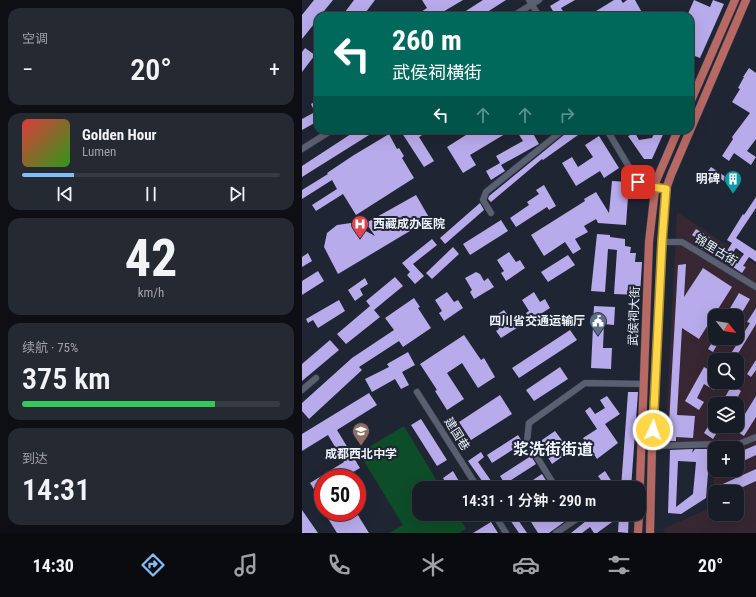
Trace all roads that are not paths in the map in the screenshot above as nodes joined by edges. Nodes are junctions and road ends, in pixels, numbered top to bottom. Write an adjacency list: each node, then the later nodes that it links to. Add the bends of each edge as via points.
1 (539, 0): 4 (street)
2 (735, 0): 7 (main road)
3 (746, 0): 8 (main road, 武侯祠大街)
4 (531, 2): 5 (street); 6 (street)
5 (518, 12)
6 (537, 12)
7 (694, 94)
8 (694, 121)
9 (326, 134): 14 (street)
10 (558, 134): 17 (street, via 486,192 483,200)
11 (609, 134): 15 (street, via 638,182)
12 (676, 134): 15 (main road, 武侯祠大街)
13 (689, 134): 16 (main road, 武侯祠大街)
14 (302, 149)
15 (655, 188): 16 (street); 21 (main road, 武侯祠大街, via 649,242)
16 (666, 189): 18 (main road, 武侯祠大街)
17 (491, 213)
18 (662, 242): 19 (street, 锦里古街, via 682,242); 27 (main road, 武侯祠大街)
19 (756, 287)
20 (316, 378): 22 (street)
21 (644, 384): 29 (street, via 585,383 529,423 527,441); 30 (main road, 武侯祠大街)
22 (302, 390)
23 (417, 392): 28 (street, 建国巷)
24 (756, 437): 25 (street)
25 (744, 442)
26 (708, 444): 27 (street)
27 (652, 446): 37 (main road, 武侯祠大街)
28 (474, 481)
29 (552, 481)
30 (640, 481)
31 (498, 521): 34 (street)
32 (574, 521): 35 (street)
33 (639, 521): 36 (main road)
34 (506, 533)
35 (556, 533)
36 (638, 533)
37 (650, 533)

